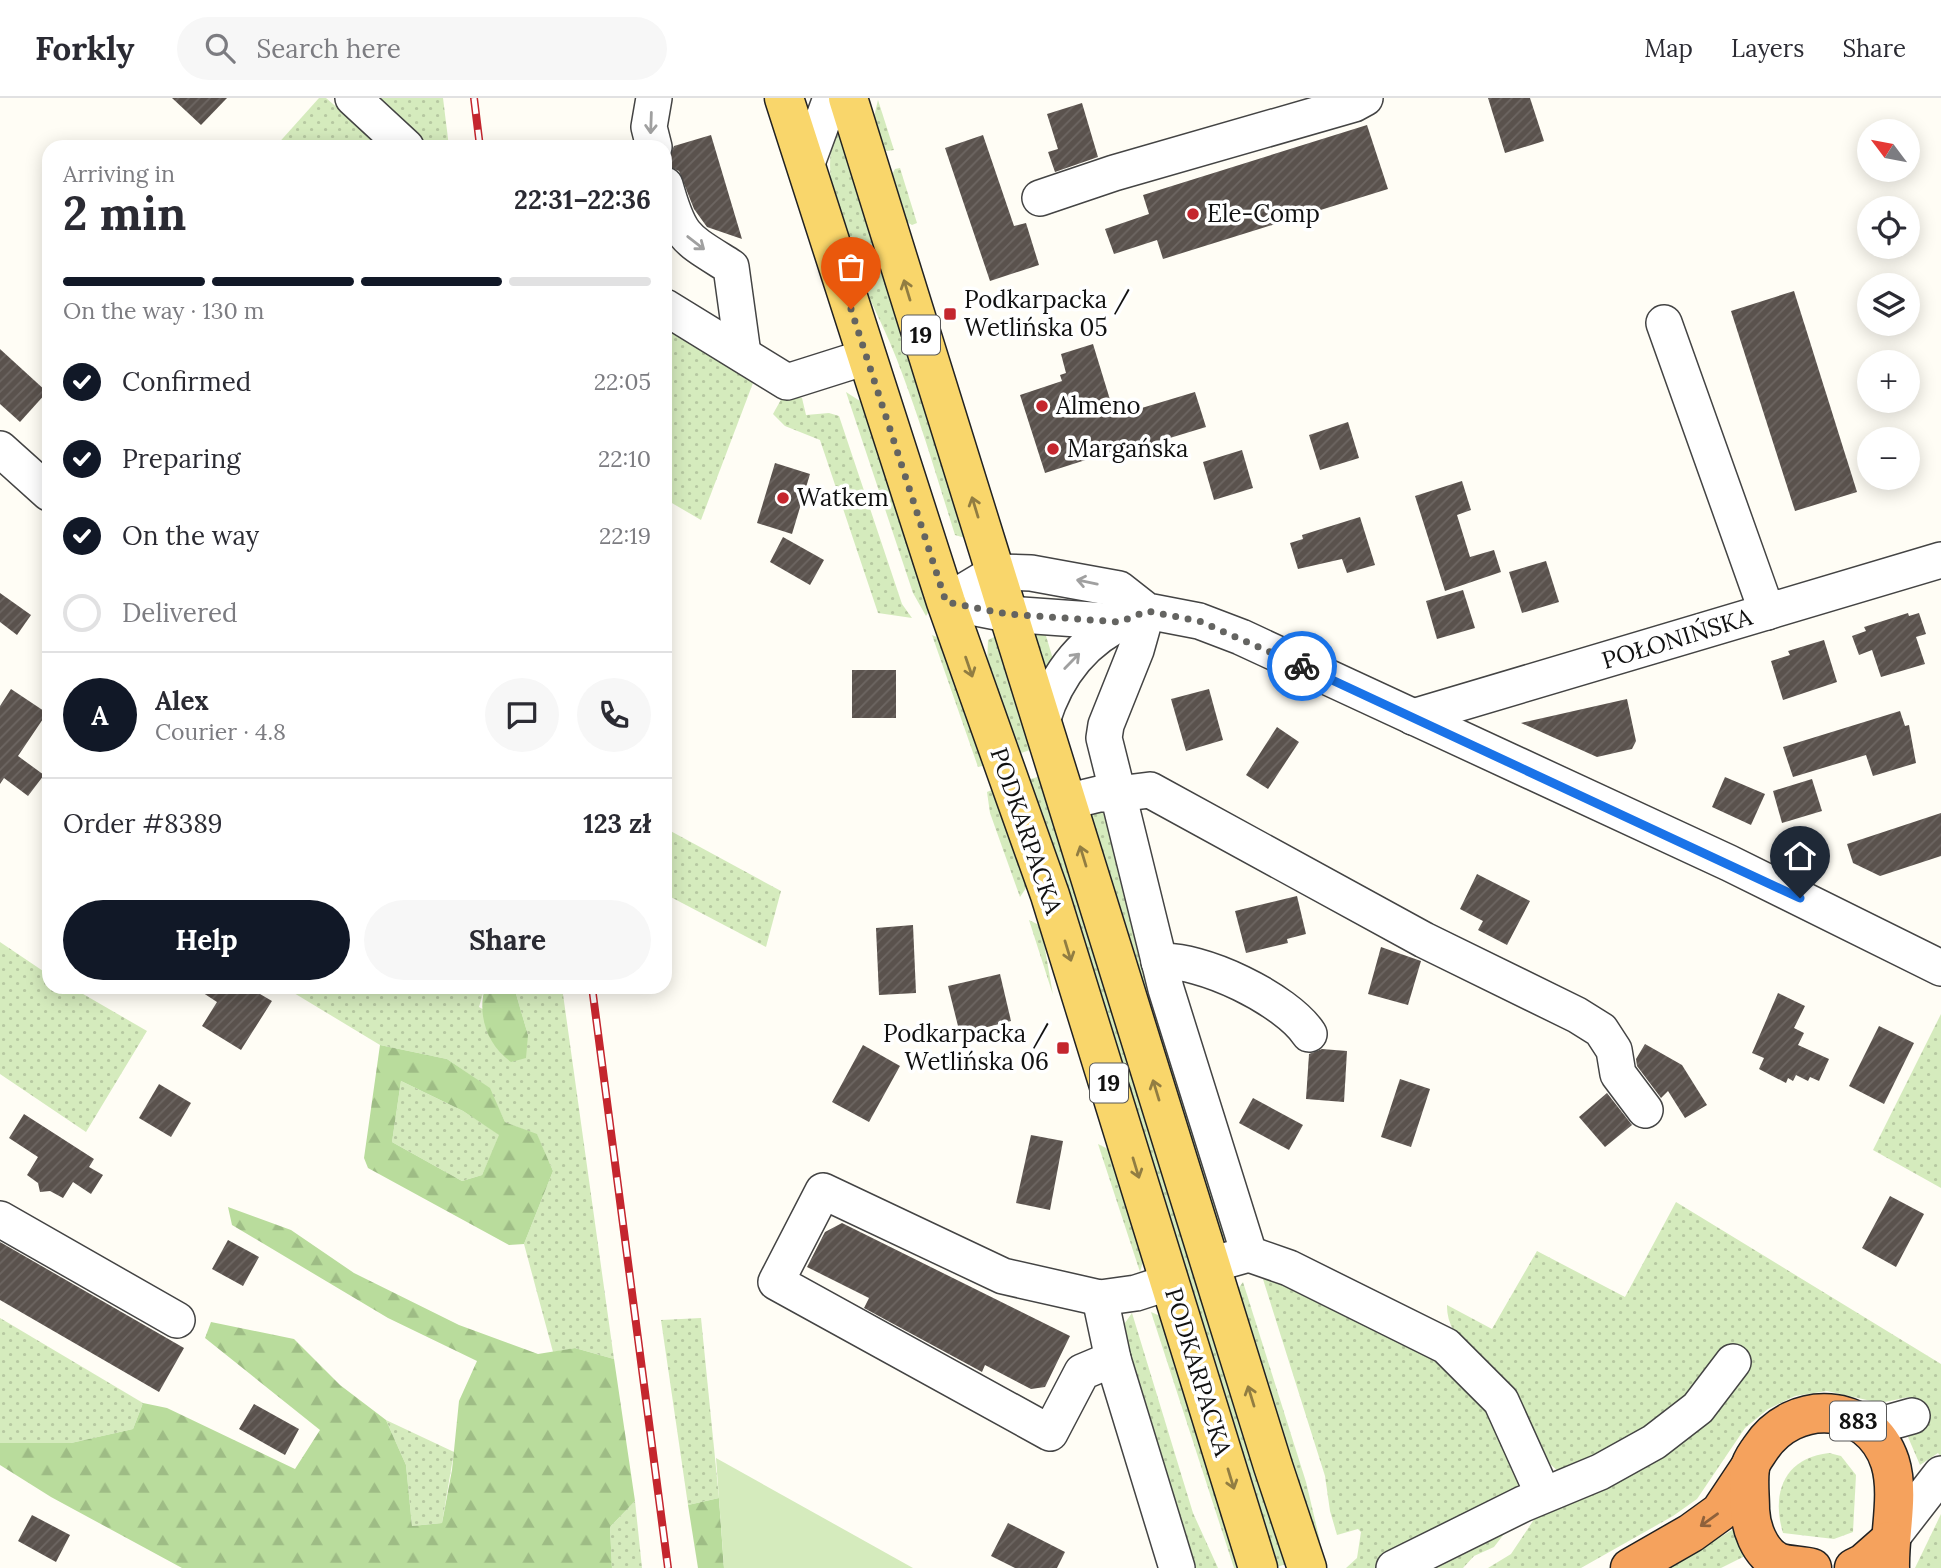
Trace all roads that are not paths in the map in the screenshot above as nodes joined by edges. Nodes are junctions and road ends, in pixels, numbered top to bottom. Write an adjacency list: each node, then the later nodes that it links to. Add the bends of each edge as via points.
1 (353, 98): 7 (street)
2 (654, 98): 8 (street, one-way to 8, via 649,127)
3 (784, 98): 9 (main road, PODKARPACKA / 19)
4 (831, 98): 9 (street)
5 (848, 98): 19 (main road, PODKARPACKA / 19, one-way to 5)
6 (1365, 98): 10 (street)
7 (399, 140)
8 (652, 140)
9 (806, 166): 15 (main road, PODKARPACKA / 19)
10 (1040, 198)
11 (672, 210): 14 (street, one-way to 14, via 676,225 692,242 731,267)
12 (672, 311): 14 (street)
13 (1664, 323): 21 (street)
14 (743, 354): 15 (street, via 787,382)
15 (866, 357): 20 (main road, PODKARPACKA / 19)
16 (0, 449): 17 (street)
17 (42, 487)
18 (1941, 560): 21 (street, POŁONIŃSKA)
19 (996, 572): 20 (street); 22 (main road, PODKARPACKA / 19); 23 (street, one-way to 19, via 1119,589)
20 (946, 602): 22 (street); 35 (main road, PODKARPACKA / 19, one-way to 35, via 1050,895)
21 (1768, 612): 24 (street, POŁONIŃSKA)
22 (1007, 614): 23 (street); 25 (main road, PODKARPACKA / 19)
23 (1134, 616): 24 (street, via 1199,621); 25 (street, one-way to 23, via 1063,670 1102,632); 26 (street, via 1136,650 1104,738)
24 (1413, 717): 29 (street, via 1729,863)
25 (1042, 721): 27 (main road, PODKARPACKA / 19)
26 (1118, 794): 27 (street); 28 (street); 31 (street, via 1150,790 1424,940 1577,1015 1601,1030 1614,1051 1618,1074)
27 (1066, 802): 34 (main road, PODKARPACKA / 19, one-way to 27)
28 (1159, 962): 30 (street, via 1202,967 1259,993 1301,1022); 33 (street)
29 (1941, 968)
30 (1309, 1034)
31 (1644, 1110)
32 (0, 1219): 37 (street)
33 (1249, 1254): 34 (street); 44 (street, via 1289,1268 1446,1346 1501,1401)
34 (1210, 1265): 46 (main road, PODKARPACKA / 19, one-way to 34)
35 (1170, 1282): 36 (street); 49 (main road, PODKARPACKA / 19, one-way to 49)
36 (1100, 1298): 38 (street); 38 (street, via 1003,1276 823,1191 776,1282 1050,1433 1082,1372)
37 (177, 1320)
38 (1113, 1359): 48 (street)
39 (1733, 1362): 44 (street, via 1698,1408 1654,1442 1600,1472)
40 (1912, 1416): 41 (street, via 1887,1423)
41 (1861, 1423): 42 (highway, 883, via 1828,1413 1784,1424 1766,1439); 45 (highway, 883, via 1889,1460 1894,1493)
42 (1750, 1467): 47 (highway, via 1753,1528 1765,1552); 51 (highway, 883, one-way to 51, via 1720,1512)
43 (1941, 1474): 45 (street)
44 (1543, 1494): 50 (street)
45 (1890, 1554): 52 (highway)
46 (1305, 1561)
47 (1784, 1566)
48 (1177, 1568)
49 (1258, 1568)
50 (1394, 1568)
51 (1630, 1568)
52 (1854, 1568)

